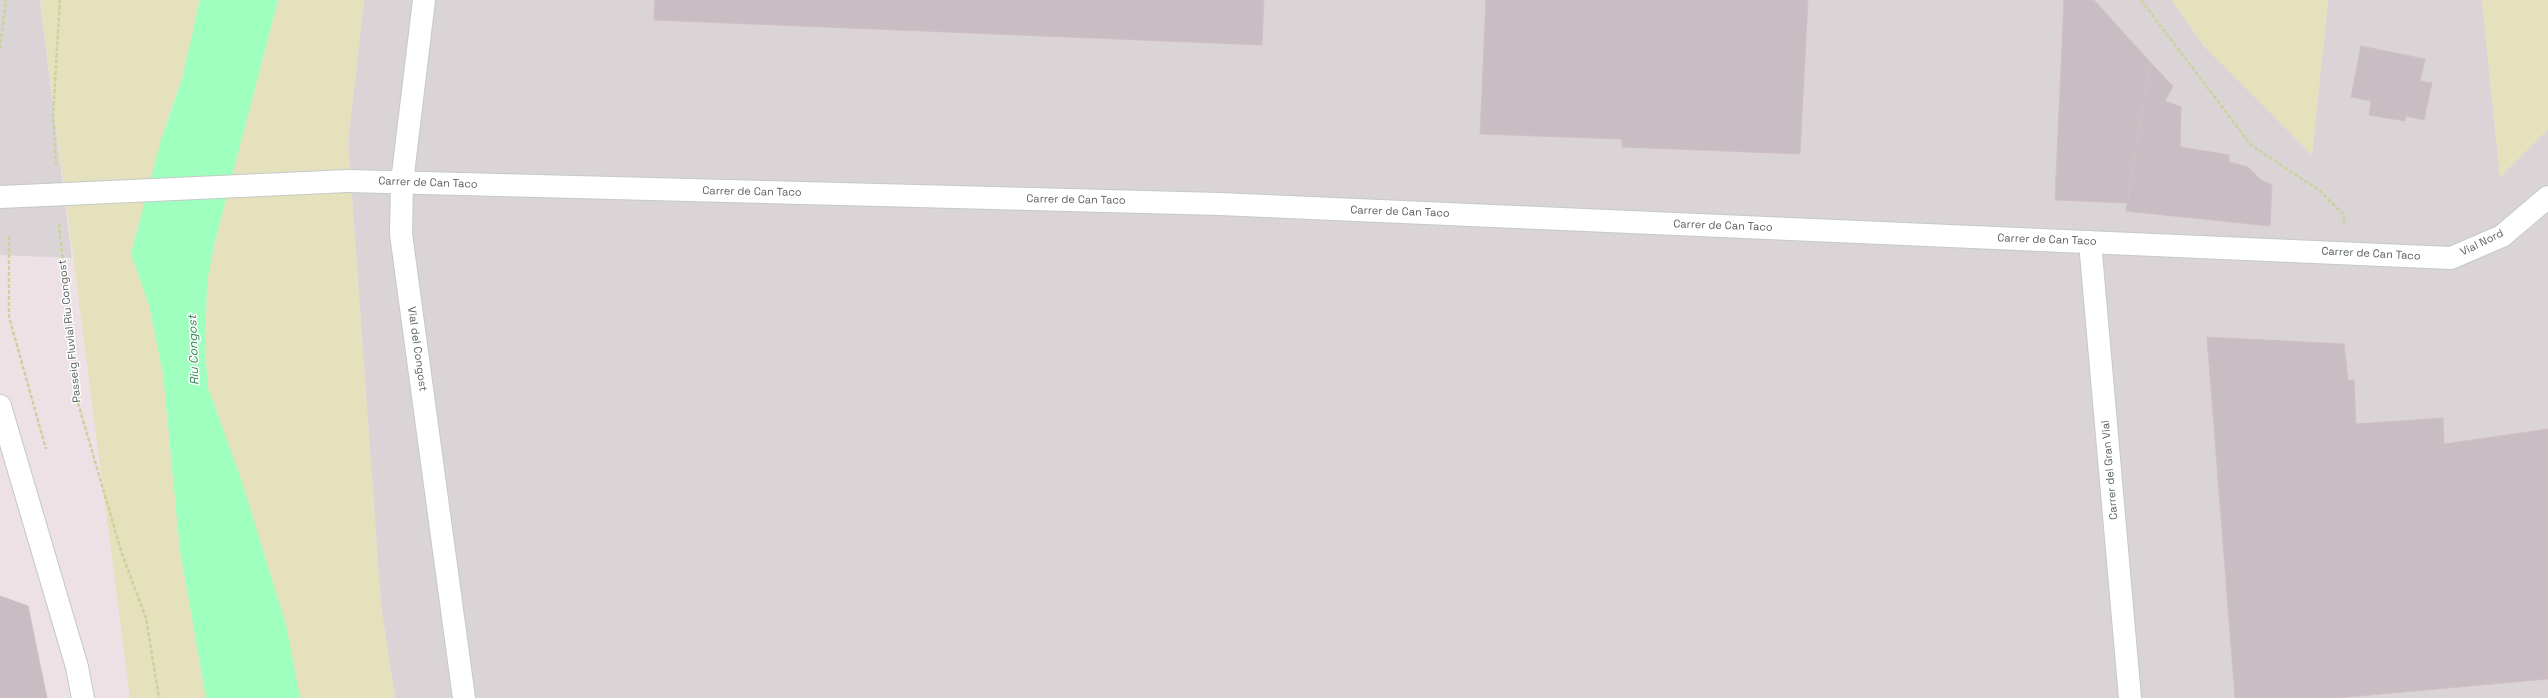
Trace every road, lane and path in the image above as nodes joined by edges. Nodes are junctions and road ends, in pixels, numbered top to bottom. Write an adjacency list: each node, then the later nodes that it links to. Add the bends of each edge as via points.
1 (6, 0): 5 (path)
2 (60, 0): 6 (path, via 53,116)
3 (424, 0): 7 (street, Vial del Congost)
4 (2141, 0): 13 (path, via 2251,145 2320,191 2344,215)
5 (0, 49)
6 (56, 170)
7 (402, 182): 8 (street, Carrer de Can Taco, bridge, via 348,181); 12 (street, Carrer de Can Taco, via 1220,204); 19 (street, Vial del Congost, via 401,234)
8 (0, 197)
9 (2548, 197): 14 (street, Vial Nord, via 2502,236)
10 (59, 222): 18 (path, Passeig Fluvial Riu Congost, via 78,403 122,554 146,618)
11 (9, 236): 15 (path)
12 (2090, 242): 13 (street, Carrer de Can Taco); 20 (street, Carrer del Gran Vial)
13 (2346, 253): 14 (street, Carrer de Can Taco)
14 (2451, 258)
15 (9, 317)
16 (0, 406): 17 (street, via 74,659)
17 (83, 698)
18 (159, 698)
19 (464, 698)
20 (2130, 698)

